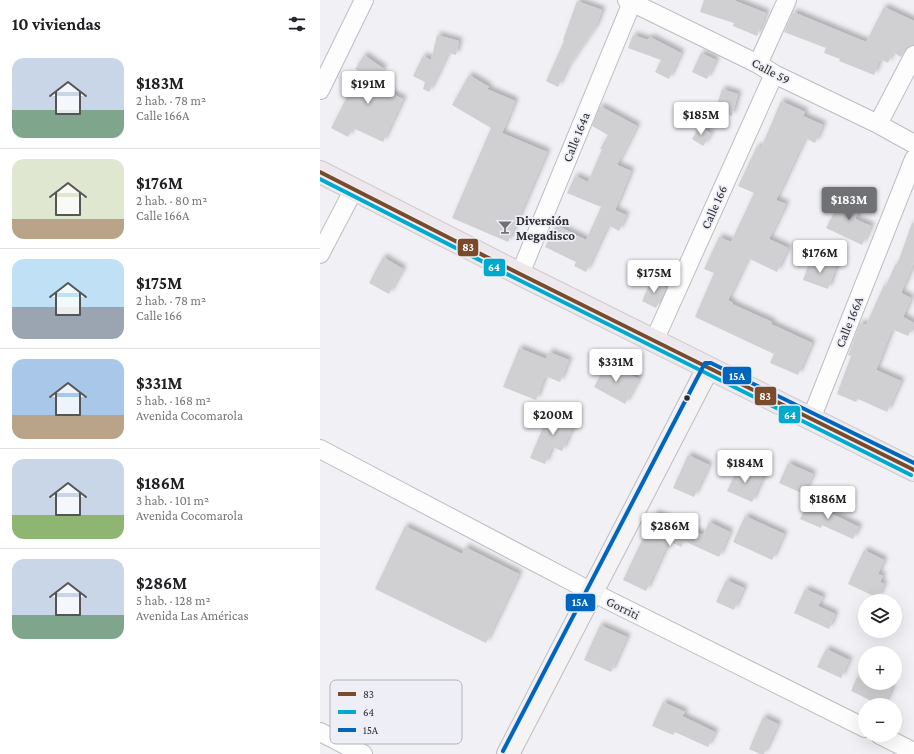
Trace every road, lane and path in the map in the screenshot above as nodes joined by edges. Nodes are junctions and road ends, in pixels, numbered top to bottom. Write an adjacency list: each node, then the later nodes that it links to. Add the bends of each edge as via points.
1 (364, 0): 7 (street)
2 (787, 0): 5 (street)
3 (631, 1): 5 (street, Calle 59); 14 (street, Calle 164a)
4 (914, 55): 8 (street)
5 (758, 64): 6 (street, Calle 59)
6 (774, 74): 8 (street, Calle 59); 15 (street, Calle 166)
7 (320, 90)
8 (878, 124): 9 (street, Calle 59)
9 (914, 144)
10 (914, 159): 17 (street, Calle 166A)
11 (320, 172): 12 (main road)
12 (354, 189): 13 (street); 14 (main road)
13 (320, 254)
14 (520, 274): 15 (main road)
15 (654, 341): 16 (main road)
16 (708, 368): 17 (main road); 20 (main road)
17 (810, 418): 19 (main road)
18 (320, 449): 20 (street, Gorriti)
19 (914, 470)
20 (592, 592): 21 (street, Gorriti); 28 (main road)
21 (858, 725)
22 (320, 732): 23 (street)
23 (330, 737)
24 (894, 742): 26 (street)
25 (343, 744): 27 (street)
26 (914, 752)
27 (363, 754)
28 (508, 754)

